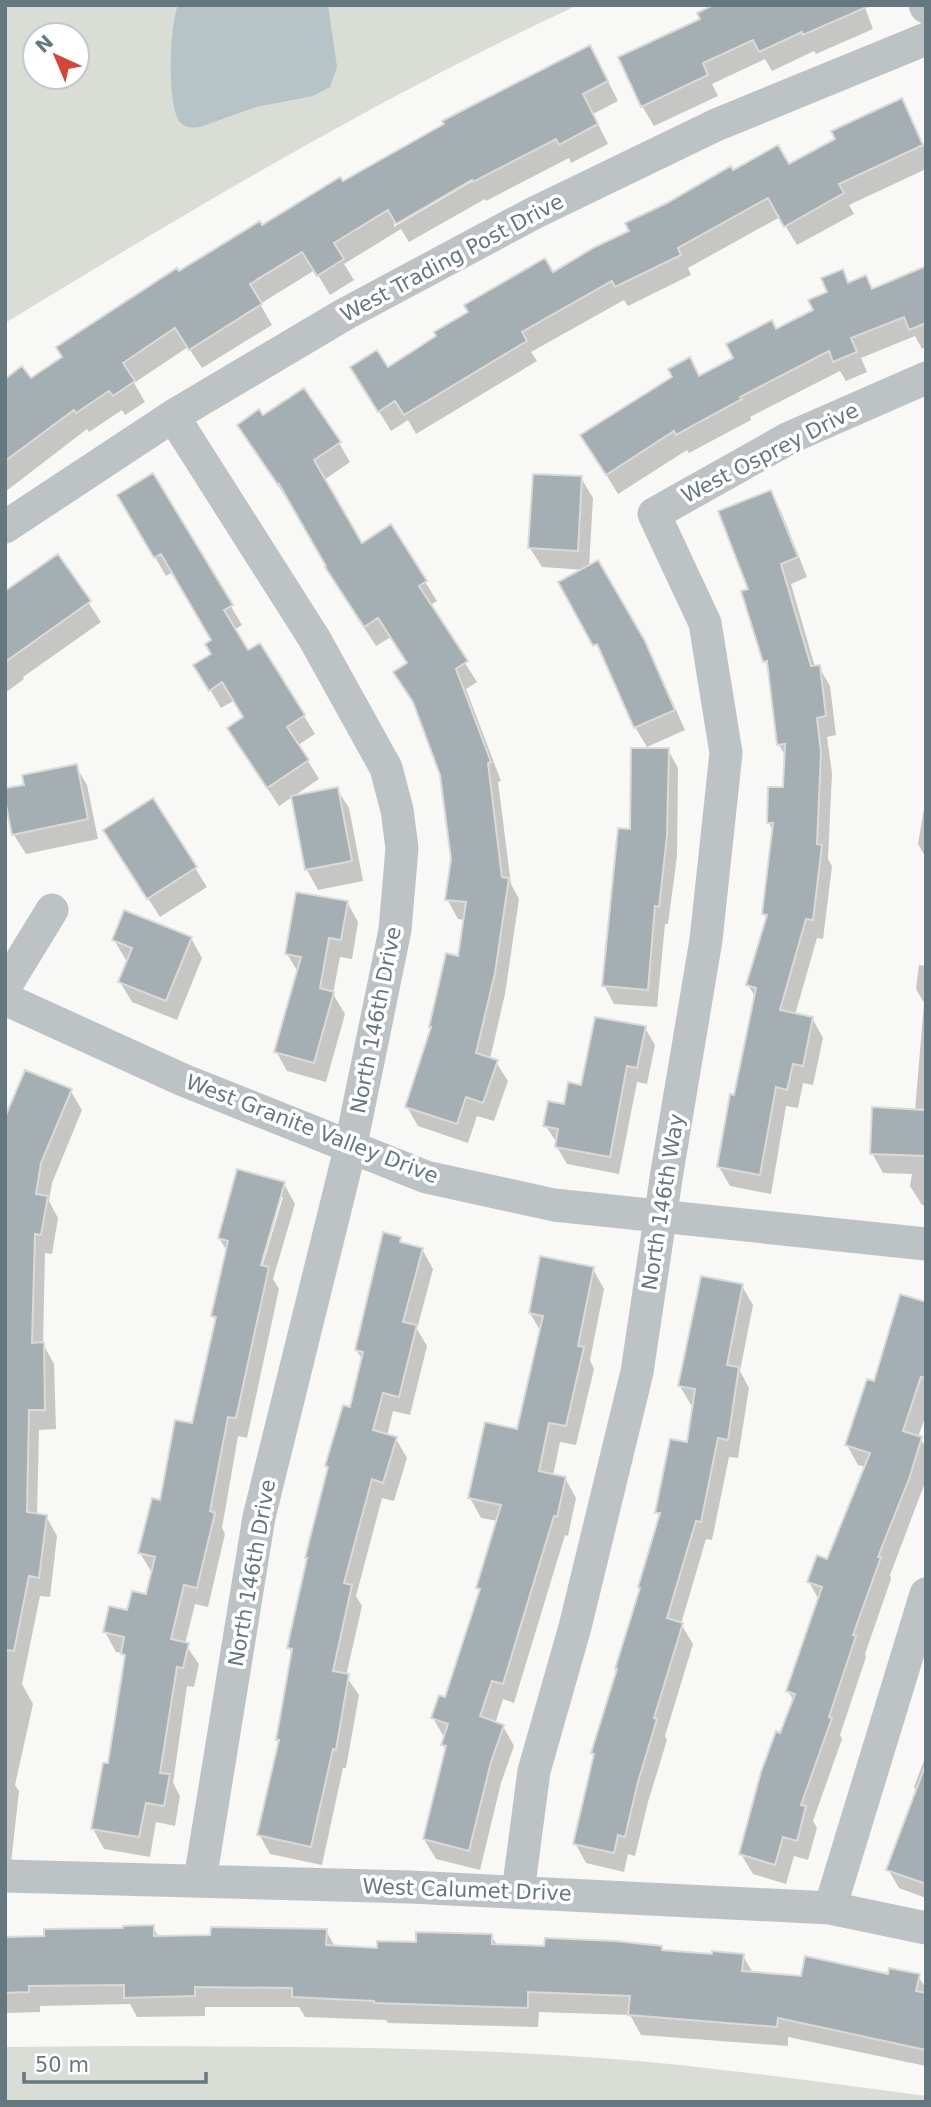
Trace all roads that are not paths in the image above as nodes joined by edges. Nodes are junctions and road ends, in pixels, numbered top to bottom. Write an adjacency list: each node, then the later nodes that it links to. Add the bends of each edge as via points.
1 (926, 39): 3 (street, West Trading Post Drive, via 716,125 534,214 345,314)
2 (926, 377): 4 (street, West Osprey Drive, via 789,438)
3 (173, 415): 5 (street, West Trading Post Drive); 9 (street, North 146th Drive, via 314,638 386,768 402,848 395,930)
4 (654, 514): 10 (street, North 146th Way, via 705,623 726,753 706,940)
5 (5, 527)
6 (52, 910): 7 (street)
7 (5, 987)
8 (5, 999): 9 (street, West Granite Valley Drive)
9 (350, 1149): 10 (street, West Granite Valley Drive, via 426,1177 554,1205); 14 (street, North 146th Drive, via 259,1517)
10 (661, 1218): 11 (street, West Granite Valley Drive); 15 (street, North 146th Way, via 637,1371 575,1627 534,1771)
11 (926, 1244)
12 (926, 1594): 16 (street)
13 (5, 1876): 14 (street, West Calumet Drive)
14 (200, 1880): 15 (street, West Calumet Drive)
15 (518, 1892): 16 (street, West Calumet Drive)
16 (830, 1908): 17 (street, West Calumet Drive)
17 (926, 1928)

